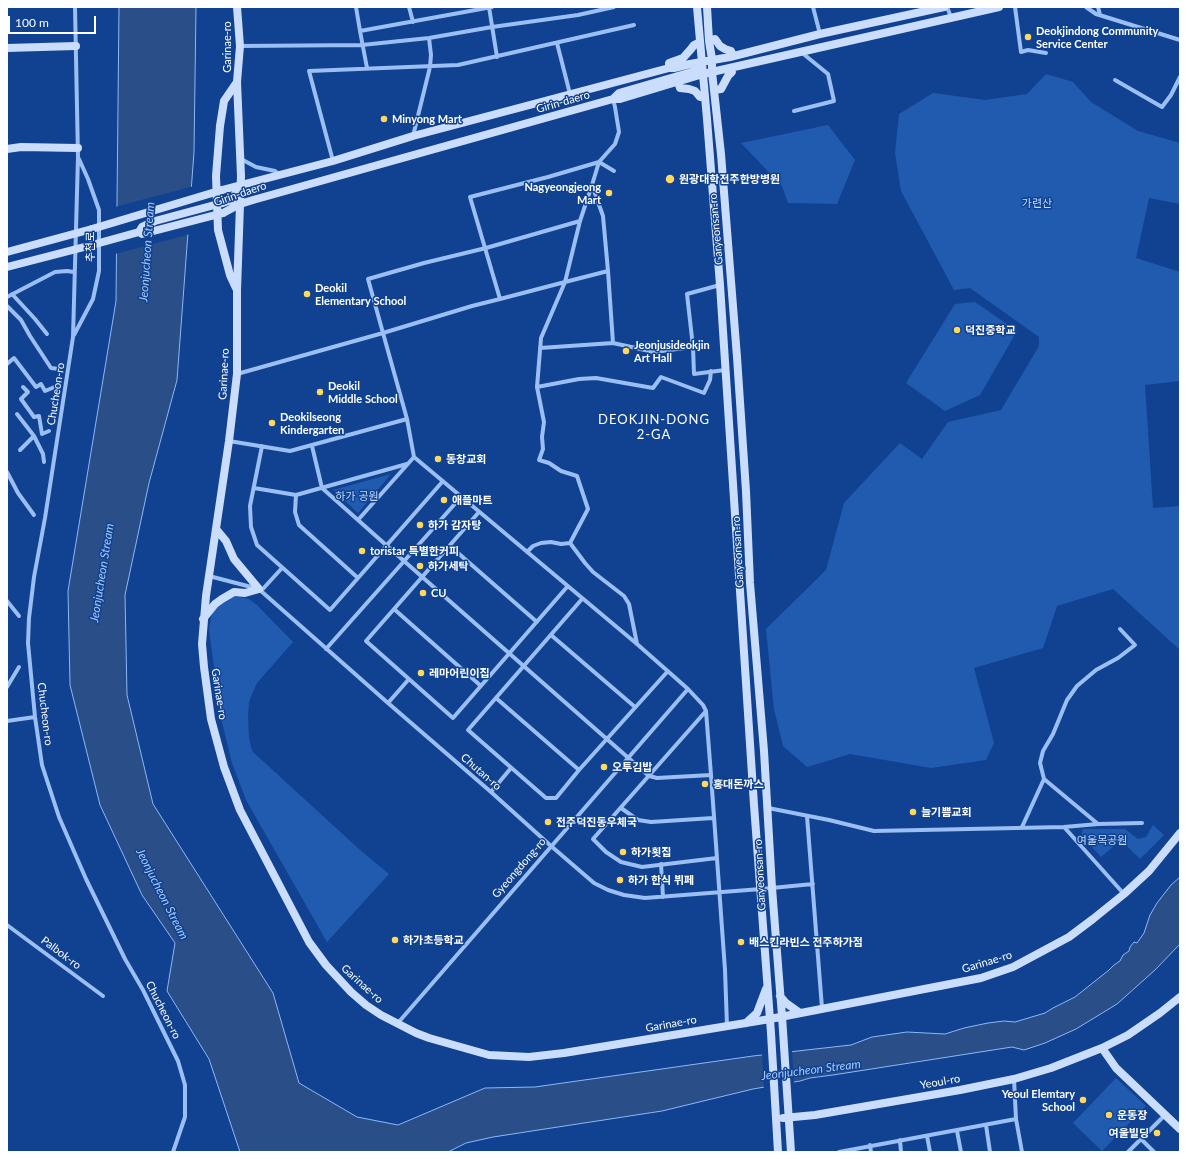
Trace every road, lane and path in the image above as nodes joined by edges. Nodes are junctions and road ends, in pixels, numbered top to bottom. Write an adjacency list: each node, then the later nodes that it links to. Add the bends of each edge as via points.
1 (75, 7): 30 (street, 추천로)
2 (237, 7): 31 (street, Garinae-ro)
3 (356, 7): 22 (street)
4 (409, 7): 19 (street)
5 (490, 7): 19 (street); 21 (street)
6 (614, 7): 21 (street, via 578,15)
7 (696, 7): 27 (street)
8 (700, 7): 37 (street)
9 (707, 7): 26 (street)
10 (813, 7): 23 (street)
11 (944, 7): 23 (street, Girin-daero)
12 (947, 7): 18 (street)
13 (999, 7): 18 (street, Girin-daero)
14 (1015, 7): 34 (street, via 1022,52 1028,50)
15 (1086, 7): 17 (street)
16 (1098, 7): 17 (street)
17 (1100, 15): 25 (street)
18 (951, 17): 33 (street, Girin-daero)
19 (413, 22): 22 (street)
20 (634, 25): 28 (street)
21 (492, 27): 24 (street); 36 (street)
22 (360, 31): 29 (street)
23 (820, 34): 35 (street, Girin-daero)
24 (429, 38): 29 (street); 38 (street)
25 (1180, 40)
26 (710, 41): 35 (street, via 715,39 725,50 731,51); 37 (street)
27 (700, 42): 37 (street); 40 (street, via 682,58 669,63)
28 (557, 43): 36 (street); 47 (street)
29 (362, 45): 31 (street); 39 (street)
30 (76, 46): 32 (street); 53 (street, 추천로)
31 (240, 46): 44 (street, Garinae-ro)
32 (7, 48)
33 (801, 52): 41 (street, Girin-daero); 50 (street, via 828,74 834,101)
34 (1046, 53)
35 (733, 56): 37 (street, Girin-daero)
36 (497, 57): 38 (street, via 458,65)
37 (706, 66): 40 (street, Girin-daero, via 690,64); 41 (street, Girin-daero); 45 (street, Girin-daero); 46 (street, Garyeonsan-ro); 48 (street, Garyeonsan-ro); 49 (street, via 619,93)
38 (430, 67): 39 (street); 51 (street)
39 (367, 68): 56 (street, via 309,71)
40 (668, 68): 47 (street, Girin-daero)
41 (731, 68): 46 (street, via 732,72 721,89)
42 (1180, 77): 43 (street, via 1162,107)
43 (1115, 80)
44 (237, 82): 55 (street, Garinae-ro); 74 (street, via 224,101 216,176 218,230 230,275)
45 (678, 82): 48 (street, via 680,88 695,91 700,97); 49 (street, Girin-daero)
46 (714, 90): 158 (street, Garyeonsan-ro, via 737,365 750,583)
47 (570, 94): 51 (street, Girin-daero)
48 (705, 97): 73 (street, Garyeonsan-ro)
49 (613, 99): 57 (street, via 619,132 615,144); 62 (street, Girin-daero)
50 (794, 111)
51 (413, 136): 56 (street, Girin-daero)
52 (7, 148): 53 (street)
53 (78, 148): 54 (street, 추천로)
54 (78, 157): 65 (street, 추천로); 81 (street, 추천로, via 99,210 99,271 93,299)
55 (241, 158): 59 (street, via 256,167); 60 (street, Garinae-ro)
56 (333, 161): 59 (street, Girin-daero)
57 (599, 162): 58 (street); 61 (street); 66 (street, via 470,197)
58 (614, 171)
59 (281, 175): 60 (street, Girin-daero)
60 (241, 185): 62 (street, Garinae-ro); 64 (street, Girin-daero, bridge, via 232,200 155,221 142,227); 65 (street, Girin-daero, bridge)
61 (592, 185): 63 (street); 70 (street, via 602,216)
62 (240, 204): 64 (street, Girin-daero, bridge, via 223,213 142,234); 74 (street, Garinae-ro)
63 (580, 221): 66 (street); 72 (street)
64 (139, 232): 67 (street, Girin-daero, bridge)
65 (76, 233): 67 (street, 추천로); 68 (street, Girin-daero)
66 (486, 248): 77 (street); 79 (street, via 368,279)
67 (75, 249): 69 (street, Girin-daero); 71 (street, Chucheon-ro)
68 (7, 252)
69 (7, 267)
70 (608, 271): 72 (street); 82 (street)
71 (74, 272): 75 (street, via 55,272); 81 (street, Chucheon-ro)
72 (565, 282): 77 (street); 84 (street, via 541,338)
73 (720, 285): 83 (street, via 687,294); 87 (street, Garyeonsan-ro)
74 (237, 290): 89 (street, Garinae-ro)
75 (12, 294): 76 (street); 80 (street)
76 (7, 297)
77 (500, 299): 79 (street)
78 (7, 306): 86 (street, Chucheon-ro, via 21,320 51,368)
79 (383, 333): 89 (street); 94 (street)
80 (47, 334)
81 (73, 337): 147 (street, Chucheon-ro, via 29,618 28,643)
82 (613, 343): 83 (street, via 654,352); 84 (street)
83 (693, 347): 88 (street, via 694,374)
84 (540, 348): 91 (street)
85 (7, 364): 90 (street, Chucheon-ro, via 14,358 36,387 42,384 45,391)
86 (59, 369)
87 (725, 370): 88 (street); 171 (street, Garyeonsan-ro)
88 (711, 371): 91 (street, via 704,393 661,377 653,388 596,378)
89 (237, 374): 97 (street, Garinae-ro)
90 (57, 386)
91 (537, 387): 114 (street, via 544,422 543,449 539,460 577,476 588,509)
92 (23, 388): 95 (street, Chucheon-ro, via 28,392 21,399 34,417 39,416 42,434)
93 (17, 414): 96 (street, Chucheon-ro)
94 (407, 419): 99 (street); 101 (street)
95 (49, 431)
96 (34, 436): 100 (street, Chucheon-ro); 102 (street, Chucheon-ro)
97 (229, 441): 98 (street); 113 (street, Garinae-ro)
98 (262, 446): 99 (street, via 290,451); 106 (street)
99 (312, 446): 107 (street)
100 (20, 450)
101 (414, 457): 103 (street); 105 (street)
102 (44, 462)
103 (408, 464): 107 (street); 112 (street)
104 (7, 472): 111 (street)
105 (443, 481): 109 (street); 115 (street)
106 (254, 488): 108 (street); 119 (street, via 250,506 251,527 257,545)
107 (322, 488): 108 (street); 112 (street)
108 (296, 495): 122 (street, via 295,512 298,525)
109 (461, 497): 110 (street); 118 (street)
110 (479, 512): 116 (street); 117 (street)
111 (34, 515)
112 (358, 520): 115 (street)
113 (216, 529): 120 (street, Garinae-ro); 124 (street, via 234,559)
114 (570, 542): 117 (street, via 541,543); 133 (street, via 593,572 624,596 629,604)
115 (386, 545): 118 (street); 122 (street)
116 (450, 546): 121 (street); 130 (street)
117 (527, 552): 123 (street)
118 (404, 561): 121 (street); 134 (street)
119 (282, 568): 122 (street, via 330,610); 124 (street)
120 (209, 576): 124 (street, Chutan-ro); 129 (street, Garinae-ro)
121 (422, 577): 127 (street); 135 (street)
122 (358, 578)
123 (567, 587): 125 (street); 130 (street)
124 (260, 590): 129 (street, via 234,592 215,604); 134 (street, Chutan-ro)
125 (582, 599): 132 (street); 133 (street)
126 (7, 601): 128 (street)
127 (394, 609): 139 (street, via 366,641); 140 (street)
128 (19, 616)
129 (203, 619): 185 (street, Garinae-ro, via 202,644 211,719 224,767 240,810 302,930 326,965 366,1005)
130 (537, 622): 135 (street)
131 (1120, 629): 155 (street, via 1135,645 1096,670 1077,686 1043,751 1040,763)
132 (551, 635): 136 (street); 145 (street)
133 (637, 644): 138 (street)
134 (326, 648): 144 (street, Chutan-ro)
135 (510, 654): 136 (street); 140 (street)
136 (524, 666): 143 (street); 149 (street)
137 (18, 667): 141 (street)
138 (668, 671): 142 (street); 145 (street)
139 (409, 679): 140 (street, via 453,718); 144 (street)
140 (481, 686)
141 (7, 688)
142 (688, 689): 146 (street); 150 (street, Gyeongdong-ro)
143 (496, 698): 151 (street, via 468,730); 152 (street)
144 (388, 704): 156 (street, Chutan-ro)
145 (635, 707): 149 (street)
146 (706, 711): 153 (street); 154 (street)
147 (35, 716): 148 (street); 200 (street, Chucheon-ro, via 42,765 59,817 125,960 178,1061 185,1085 185,1117)
148 (7, 721)
149 (607, 739): 150 (street); 152 (street)
150 (629, 757): 154 (street); 166 (street, Gyeongdong-ro)
151 (511, 768): 152 (street, via 546,798 556,798); 156 (street)
152 (579, 770)
153 (711, 775): 154 (street, via 657,778); 160 (street)
154 (649, 776): 157 (street)
155 (1044, 779): 161 (street); 163 (street)
156 (491, 792): 166 (street, Chutan-ro)
157 (621, 808): 160 (street, via 638,820 651,822); 168 (street, via 593,839 621,862 642,867)
158 (768, 808): 159 (street); 170 (street, Garyeonsan-ro)
159 (807, 816): 163 (street, via 874,831); 169 (street)
160 (714, 818): 167 (street)
161 (1098, 824): 162 (street); 164 (street)
162 (1142, 824)
163 (1022, 827): 164 (street)
164 (1064, 827): 173 (street)
165 (1180, 832): 173 (street, Garinae-ro, via 1149,871)
166 (551, 846): 174 (street, Chutan-ro, via 594,883 608,890 645,898); 185 (street, Gyeongdong-ro)
167 (717, 858): 168 (street); 172 (street)
168 (661, 864): 174 (street)
169 (813, 884): 170 (street, Chutan-ro); 180 (street)
170 (772, 888): 171 (street, Chutan-ro); 178 (street, Garyeonsan-ro)
171 (761, 889): 172 (street, Chutan-ro); 176 (street, Garyeonsan-ro)
172 (719, 892): 174 (street, Chutan-ro); 186 (street)
173 (1124, 894): 180 (street, Garinae-ro, via 1069,937 1013,967 981,978)
174 (664, 897)
175 (7, 926): 177 (street, Palbok-ro)
176 (767, 986): 183 (street, Garyeonsan-ro); 184 (street, via 757,1013)
177 (103, 996)
178 (780, 996): 181 (street); 182 (street, Garyeonsan-ro)
179 (1180, 997): 187 (street, Yeoul-ro, via 1145,1024)
180 (822, 1008): 181 (street, Garinae-ro)
181 (800, 1013): 182 (street, Garinae-ro)
182 (782, 1016): 183 (street, Garinae-ro); 189 (street, Garyeonsan-ro)
183 (770, 1019): 184 (street, Garinae-ro); 191 (street, Garyeonsan-ro)
184 (746, 1023): 186 (street, Garinae-ro)
185 (396, 1024): 186 (street, Garinae-ro, via 429,1038 489,1055 529,1057)
186 (727, 1026)
187 (1102, 1048): 188 (street, Yeoul-ro); 190 (street, via 1116,1068)
188 (1014, 1079): 189 (street, Yeoul-ro, via 823,1114); 192 (street)
189 (788, 1114): 191 (street, Yeoul-ro); 202 (street, Garyeonsan-ro)
190 (1165, 1114): 194 (street); 198 (street)
191 (776, 1115): 201 (street, Garyeonsan-ro)
192 (1016, 1119): 193 (street); 209 (street)
193 (986, 1125): 195 (street); 208 (street)
194 (1180, 1129)
195 (957, 1131): 196 (street); 207 (street)
196 (927, 1136): 197 (street); 206 (street)
197 (900, 1140): 199 (street); 205 (street)
198 (1141, 1140): 210 (street); 211 (street)
199 (870, 1145): 203 (street); 204 (street)
200 (173, 1152)
201 (778, 1152)
202 (791, 1152)
203 (843, 1152)
204 (871, 1152)
205 (901, 1152)
206 (930, 1152)
207 (961, 1152)
208 (990, 1152)
209 (1022, 1152)
210 (1128, 1152)
211 (1154, 1152)

